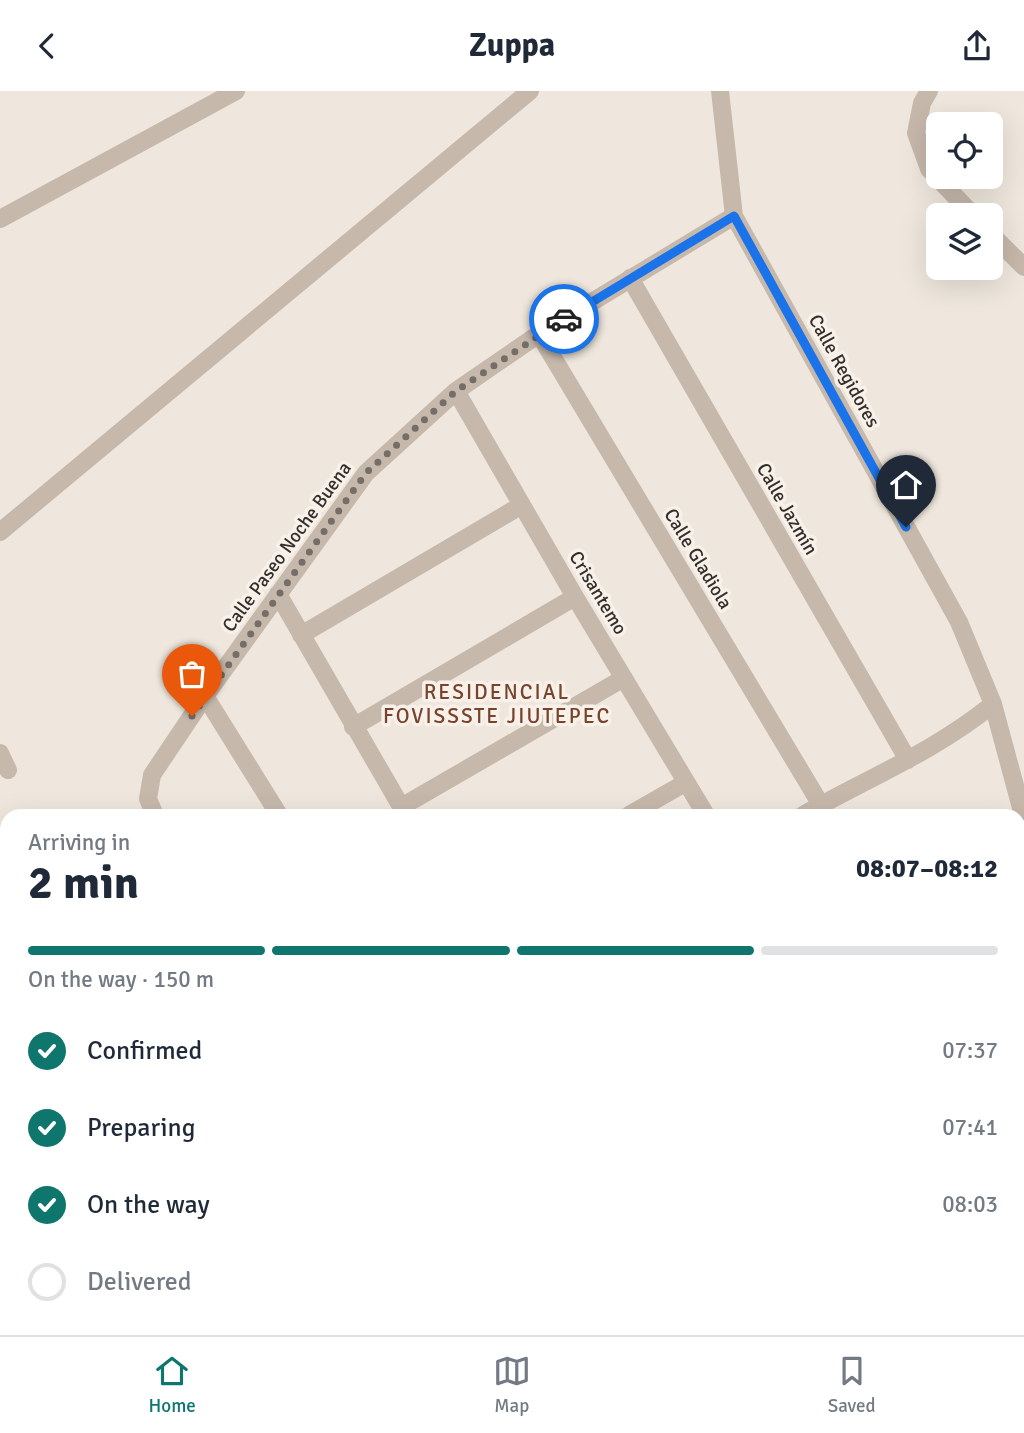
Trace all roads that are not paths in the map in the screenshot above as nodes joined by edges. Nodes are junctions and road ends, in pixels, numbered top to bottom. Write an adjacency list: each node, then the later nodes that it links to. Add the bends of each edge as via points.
1 (236, 91): 7 (street)
2 (530, 91): 14 (street)
3 (720, 91): 6 (street, Calle Regidores)
4 (929, 91): 5 (street, via 916,132 929,169)
5 (962, 203)
6 (734, 216): 10 (street, Calle Paseo Noche Buena); 20 (street, Calle Regidores, via 960,622)
7 (0, 219)
8 (1003, 246): 9 (street)
9 (1024, 267)
10 (630, 278): 11 (street, Calle Paseo Noche Buena); 23 (street, Calle Jazmín)
11 (539, 334): 12 (street, Calle Paseo Noche Buena); 26 (street, Calle Gladiola)
12 (456, 391): 13 (street, Crisantemo); 15 (street, Calle Paseo Noche Buena, via 366,473)
13 (522, 505): 16 (street, Crisantemo); 17 (street)
14 (0, 532)
15 (278, 594): 17 (street); 19 (street, Calle Paseo Noche Buena)
16 (575, 597): 18 (street, Crisantemo); 21 (street)
17 (301, 635): 21 (street)
18 (624, 678): 25 (street, Crisantemo); 30 (street)
19 (205, 696): 27 (street, Calle Paseo Noche Buena, via 152,775 148,799); 28 (street)
20 (993, 704): 23 (street); 34 (street, Calle Regidores)
21 (354, 726): 29 (street)
22 (0, 753): 24 (street)
23 (908, 760): 26 (street)
24 (9, 770)
25 (685, 783): 31 (street); 32 (street, Crisantemo)
26 (821, 805): 33 (street)
27 (152, 809)
28 (275, 809)
29 (403, 809)
30 (407, 809)
31 (640, 809)
32 (702, 809)
33 (814, 809)
34 (1021, 809)

